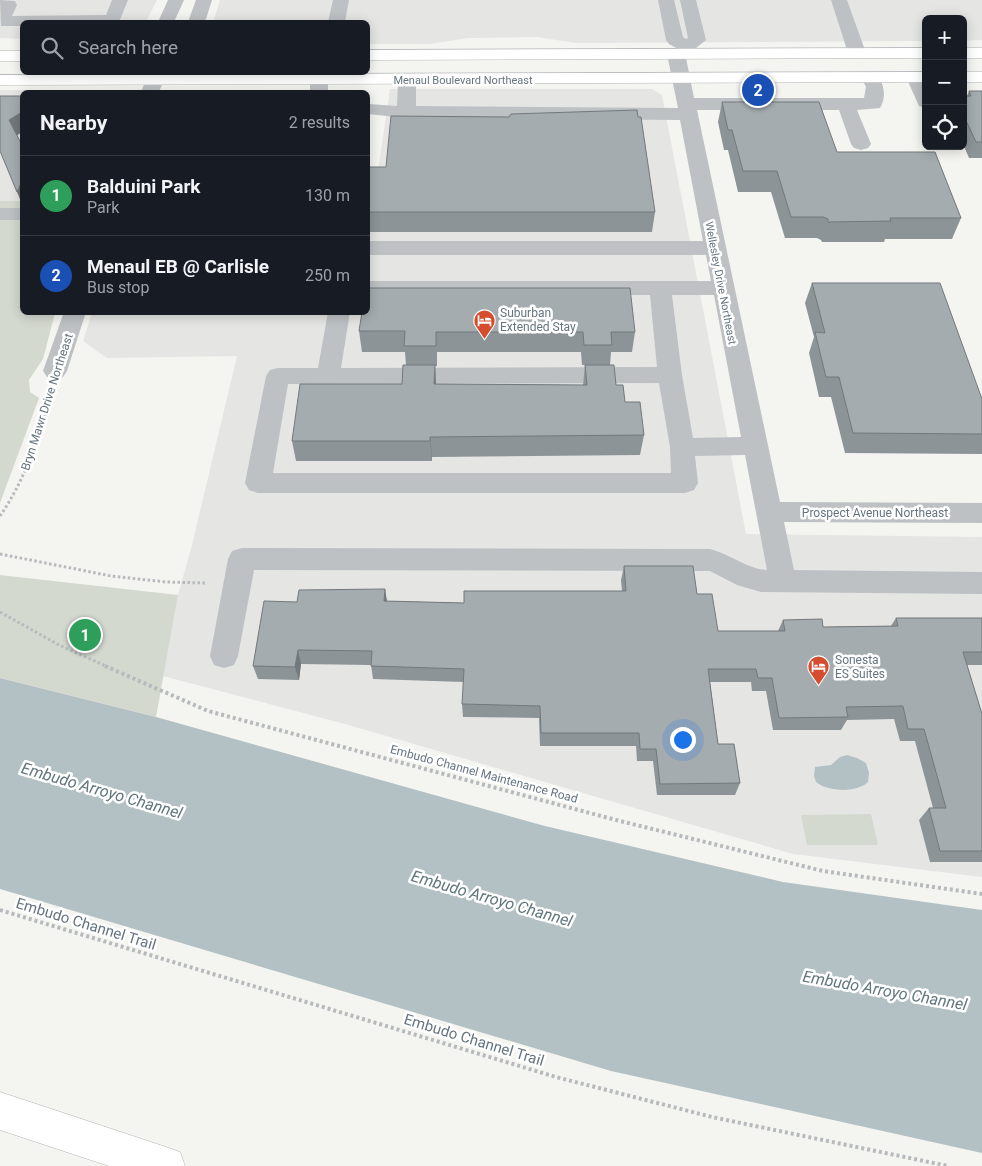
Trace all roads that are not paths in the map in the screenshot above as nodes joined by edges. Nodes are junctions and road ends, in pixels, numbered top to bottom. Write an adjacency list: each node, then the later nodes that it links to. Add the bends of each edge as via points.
1 (120, 0): 9 (street)
2 (176, 0): 10 (street)
3 (204, 0): 11 (street)
4 (341, 0): 12 (street)
5 (666, 0): 14 (street, via 675,40)
6 (688, 0): 14 (street, via 697,40)
7 (838, 0): 15 (street)
8 (0, 5): 13 (street, via 10,5 1,21)
9 (112, 20)
10 (167, 20)
11 (197, 20)
12 (337, 20)
13 (20, 21)
14 (684, 51): 15 (main road, Menaul Boulevard Northeast); 19 (main road, Menaul Boulevard Northeast); 26 (street, Wellesley Drive Northeast)
15 (857, 53): 16 (main road, Menaul Boulevard Northeast)
16 (922, 53)
17 (967, 53): 18 (main road)
18 (982, 53)
19 (370, 55)
20 (0, 56): 21 (main road)
21 (20, 56)
22 (982, 76): 25 (main road)
23 (870, 77): 24 (main road, Menaul Boulevard Northeast); 26 (main road, Menaul Boulevard Northeast); 31 (street, via 875,87 873,104)
24 (921, 77)
25 (967, 77)
26 (680, 78): 28 (main road, Menaul Boulevard Northeast); 33 (street, Wellesley Drive Northeast)
27 (0, 80): 29 (main road, Menaul Boulevard Northeast)
28 (407, 80): 30 (main road, Menaul Boulevard Northeast); 34 (street)
29 (154, 82): 30 (main road, Menaul Boulevard Northeast)
30 (319, 86)
31 (846, 104): 33 (street); 35 (street)
32 (370, 109): 34 (street)
33 (686, 109): 34 (street); 39 (street, Wellesley Drive Northeast)
34 (406, 112)
35 (861, 144)
36 (0, 214): 37 (street)
37 (20, 214)
38 (370, 248): 39 (street)
39 (714, 248): 42 (street, Wellesley Drive Northeast)
40 (370, 288): 41 (street)
41 (660, 288): 42 (street); 47 (street)
42 (722, 288): 48 (street, Wellesley Drive Northeast)
43 (74, 315): 45 (street, Bryn Mawr Drive Northeast)
44 (338, 315): 46 (street)
45 (56, 371)
46 (328, 375): 47 (street); 49 (street, via 278,376 258,484 685,483)
47 (670, 375): 49 (street)
48 (755, 446): 49 (street); 50 (street, Wellesley Drive Northeast)
49 (682, 447)
50 (768, 512): 51 (street, Prospect Avenue Northeast); 52 (street, Wellesley Drive Northeast)
51 (982, 513)
52 (783, 582): 53 (street); 54 (street, via 750,580 722,562 710,560 242,559)
53 (982, 583)
54 (224, 656)
55 (0, 1111): 56 (main road)
56 (166, 1166)

